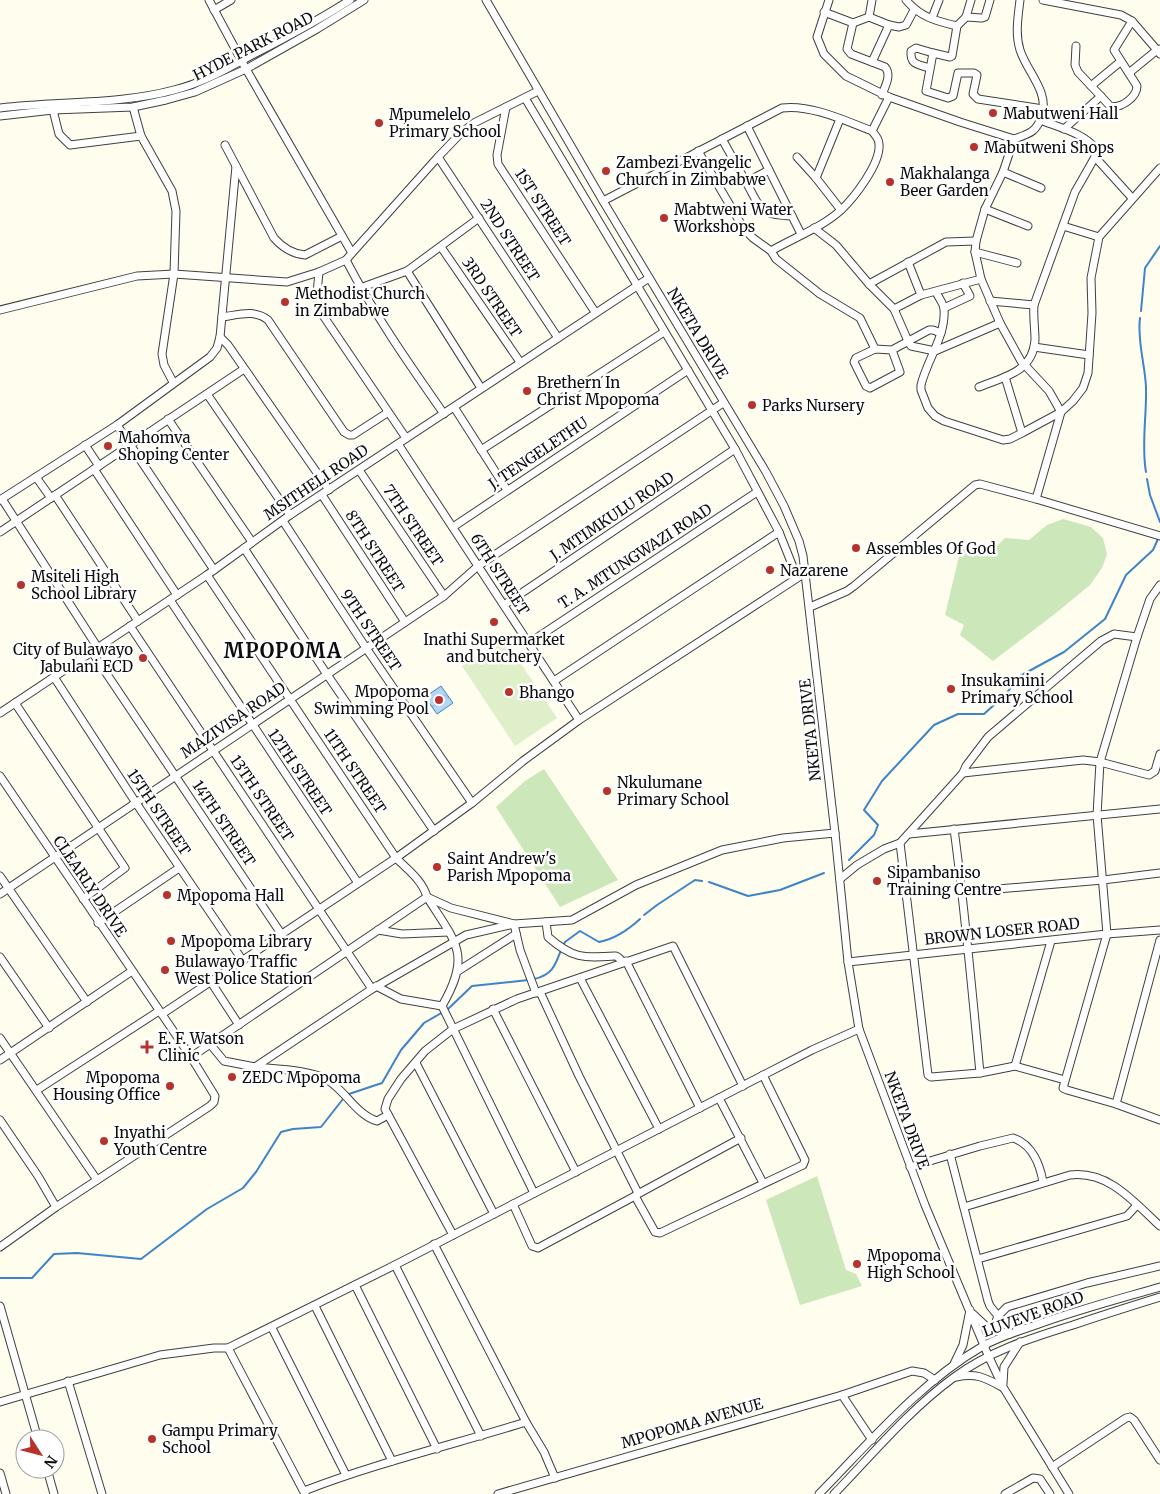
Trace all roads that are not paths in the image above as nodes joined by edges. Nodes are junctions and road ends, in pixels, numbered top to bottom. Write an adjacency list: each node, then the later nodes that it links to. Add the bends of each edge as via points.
1 (209, 0): 15 (street)
2 (231, 0): 15 (street)
3 (350, 0): 28 (street, HYDE PARK ROAD)
4 (364, 0): 32 (street, HYDE PARK ROAD)
5 (486, 0): 35 (street, NKETA DRIVE)
6 (829, 0): 17 (street)
7 (872, 0): 18 (street)
8 (906, 0): 16 (street)
9 (938, 0): 20 (street)
10 (971, 0): 19 (street)
11 (990, 0): 19 (street, via 985,17)
12 (1020, 0): 42 (street, via 1017,37 1023,58 1039,86)
13 (1043, 0): 14 (street)
14 (1074, 3): 21 (street)
15 (214, 10): 28 (street)
16 (914, 10): 20 (street); 23 (street, via 906,25)
17 (824, 12): 22 (street); 36 (street, via 817,37 824,54 846,76)
18 (869, 17): 22 (street); 23 (street)
19 (966, 17): 24 (street)
20 (932, 18): 24 (street)
21 (1132, 21): 26 (street); 30 (street, via 1114,50)
22 (853, 23): 29 (street, via 846,49)
23 (889, 25): 29 (street)
24 (957, 26): 27 (street, via 952,56)
25 (1076, 46): 34 (street, via 1075,65)
26 (1159, 51): 33 (street)
27 (933, 53): 31 (street); 31 (street, via 916,48 911,51 912,61)
28 (242, 61): 32 (street); 41 (street, HYDE PARK ROAD, via 198,82 153,95)
29 (872, 62): 36 (street, via 885,67 889,74)
30 (1120, 62): 33 (street); 34 (street)
31 (929, 68): 42 (street, via 928,93 950,98 958,73 974,73 977,79 973,94 978,99)
32 (246, 69): 39 (street, HYDE PARK ROAD, via 195,92); 75 (street)
33 (1129, 73): 37 (street, via 1137,89 1123,105 1110,106)
34 (1091, 86): 37 (street)
35 (538, 91): 38 (street); 66 (street, NKETA DRIVE)
36 (885, 96): 49 (street); 52 (street)
37 (1101, 96): 48 (street)
38 (524, 98): 40 (street); 93 (street)
39 (133, 107): 43 (street, HYDE PARK ROAD); 50 (street)
40 (506, 107): 56 (street, via 474,123); 102 (street, 1ST STREET, via 498,164)
41 (0, 108)
42 (1044, 109): 46 (street)
43 (53, 110): 44 (street, HYDE PARK ROAD); 50 (street, via 59,134 70,145)
44 (0, 116)
45 (840, 119): 47 (street, via 792,106); 49 (street); 62 (street)
46 (1040, 120): 48 (street); 52 (street, via 1038,127 1029,134)
47 (747, 126): 51 (street); 60 (street)
48 (1064, 129): 55 (street, via 1092,143 1096,149)
49 (872, 130): 68 (street, via 878,138 876,160)
50 (141, 136): 87 (street, via 172,191 176,211)
51 (722, 139): 54 (street); 63 (street)
52 (1014, 139): 61 (street)
53 (225, 145): 58 (street)
54 (698, 152): 66 (street); 79 (street, via 744,230)
55 (1095, 157): 65 (street); 72 (street, via 1075,192)
56 (438, 158): 70 (street, 2ND STREET); 81 (street)
57 (796, 158): 62 (street)
58 (236, 166): 75 (street, via 274,238 285,248 305,255); 88 (street)
59 (1160, 168): 65 (street)
60 (769, 170): 63 (street); 69 (street)
61 (1003, 172): 64 (street); 67 (street)
62 (816, 178): 68 (street)
63 (746, 182): 69 (street, via 766,214)
64 (1041, 188)
65 (1132, 198): 76 (street)
66 (603, 201): 89 (street, NKETA DRIVE)
67 (985, 209): 71 (street); 77 (street)
68 (841, 210): 73 (street)
69 (792, 216): 74 (street)
70 (479, 218): 78 (street); 108 (street, 2ND STREET)
71 (1028, 226)
72 (1063, 226): 76 (street); 98 (street)
73 (814, 228): 74 (street); 92 (street, via 836,245)
74 (801, 234): 79 (street)
75 (342, 236): 81 (street)
76 (1098, 237): 114 (street, via 1091,278)
77 (976, 241): 80 (street); 83 (street, via 946,242)
78 (441, 247): 85 (street); 115 (street, 3RD STREET)
79 (771, 250): 111 (street, via 776,259 820,294 862,320)
80 (975, 252): 84 (street); 90 (street)
81 (352, 254): 82 (street)
82 (346, 260): 86 (street); 94 (street)
83 (908, 262): 92 (street); 96 (street)
84 (1017, 263)
85 (407, 271): 94 (street); 122 (street)
86 (320, 272): 88 (street, via 286,282); 128 (street, via 317,299 320,311)
87 (174, 274): 88 (street); 101 (street, via 137,276); 120 (street, via 162,354)
88 (225, 278): 103 (street)
89 (649, 278): 93 (street, MSITHELI ROAD); 124 (street, NKETA DRIVE)
90 (981, 278): 91 (street); 97 (street)
91 (963, 283): 95 (street); 99 (street, via 970,296)
92 (870, 284): 100 (street)
93 (636, 286): 102 (street, MSITHELI ROAD); 105 (street)
94 (360, 288): 129 (street)
95 (936, 292): 96 (street); 99 (street)
96 (921, 295): 100 (street)
97 (990, 300): 98 (street); 104 (street)
98 (1034, 305): 110 (street)
99 (944, 308): 106 (street)
100 (894, 309): 109 (street)
101 (0, 310)
102 (595, 312): 108 (street, MSITHELI ROAD)
103 (222, 317): 107 (street); 128 (street, via 255,313 264,316 349,435)
104 (1000, 323): 113 (street); 116 (street)
105 (664, 332): 118 (street); 138 (street)
106 (941, 333): 109 (street, via 930,330); 113 (street)
107 (220, 337): 117 (street); 120 (street, via 210,357)
108 (558, 338): 115 (street, MSITHELI ROAD)
109 (908, 341): 112 (street); 113 (street, via 915,348)
110 (1034, 347): 114 (street); 116 (street)
111 (875, 349): 112 (street); 112 (street, via 854,360 868,388 900,372)
112 (892, 350)
113 (935, 351): 132 (street, via 921,384 928,408 935,416 1003,440)
114 (1089, 355): 127 (street, via 1083,388)
115 (520, 362): 122 (street, MSITHELI ROAD)
116 (1025, 366): 119 (street); 127 (street, via 1049,391)
117 (244, 369): 123 (street); 142 (street)
118 (688, 370): 126 (street); 143 (street, J. TENGELETHU)
119 (1005, 377): 121 (street); 132 (street)
120 (173, 382): 131 (street)
121 (979, 386)
122 (481, 388): 125 (street, MSITHELI ROAD)
123 (207, 394): 130 (street); 149 (street)
124 (723, 403): 126 (street, MAZIVISA ROAD); 160 (street, NKETA DRIVE, via 784,506 799,541)
125 (454, 407): 129 (street, MSITHELI ROAD); 138 (street)
126 (712, 410): 137 (street); 158 (street, MAZIVISA ROAD)
127 (1061, 412): 132 (street); 147 (street)
128 (387, 413): 133 (street)
129 (444, 414): 133 (street, MSITHELI ROAD)
130 (168, 418): 134 (street); 156 (street)
131 (117, 424): 134 (street); 136 (street)
132 (1022, 433)
133 (406, 438): 135 (street, MSITHELI ROAD)
134 (131, 444): 139 (street); 159 (street)
135 (398, 444): 140 (street, MSITHELI ROAD); 152 (street, 6TH STREET)
136 (85, 445): 139 (street); 141 (street)
137 (735, 449): 144 (street); 167 (street, J. MTIMKULU ROAD)
138 (481, 450): 143 (street)
139 (96, 468): 146 (street); 164 (street)
140 (359, 470): 142 (street, MSITHELI ROAD); 165 (street, 7TH STREET)
141 (36, 477): 146 (street); 148 (street)
142 (329, 490): 145 (street, MSITHELI ROAD)
143 (507, 490): 152 (street, J. TENGELETHU)
144 (757, 492): 154 (street); 173 (street, T. A. MTUNGWAZI ROAD)
145 (322, 495): 149 (street, MSITHELI ROAD); 170 (street, 8TH STREET)
146 (53, 497): 150 (street); 169 (street)
147 (1036, 499): 155 (street); 168 (street, via 975,485 854,586)
148 (1, 500): 150 (street, 14TH STREET)
149 (290, 515): 151 (street, MSITHELI ROAD)
150 (16, 521): 153 (street); 175 (street, 14TH STREET)
151 (282, 521): 156 (street, MSITHELI ROAD); 174 (street, 9TH STREET)
152 (453, 527): 158 (street, 6TH STREET)
153 (0, 532)
154 (779, 532): 162 (street); 178 (street)
155 (1160, 536)
156 (252, 542): 157 (street, MSITHELI ROAD)
157 (244, 548): 159 (street, MSITHELI ROAD); 176 (street)
158 (478, 566): 165 (street, MAZIVISA ROAD); 167 (street, 6TH STREET)
159 (214, 570): 161 (street, MSITHELI ROAD)
160 (805, 572): 162 (street); 168 (street, NKETA DRIVE)
161 (207, 575): 164 (street, MSITHELI ROAD); 179 (street, 11TH STREET)
162 (798, 577): 182 (street)
163 (1159, 588): 172 (street, via 1150,599)
164 (176, 595): 166 (street, MSITHELI ROAD)
165 (444, 596): 170 (street, MAZIVISA ROAD)
166 (170, 600): 169 (street, MSITHELI ROAD); 183 (street, 12TH STREET)
167 (504, 605): 173 (street, 6TH STREET)
168 (810, 607): 197 (street, NKETA DRIVE)
169 (138, 621): 171 (street, MSITHELI ROAD)
170 (405, 622): 174 (street, MAZIVISA ROAD)
171 (130, 626): 175 (street, MSITHELI ROAD); 184 (street, 13TH STREET)
172 (1137, 638): 186 (street); 187 (street, via 1114,634 1101,641 988,737)
173 (529, 643): 178 (street, 6TH STREET)
174 (366, 648): 176 (street, MAZIVISA ROAD); 191 (street, 9TH STREET)
175 (95, 650): 177 (street, MSITHELI ROAD); 188 (street, 14TH STREET)
176 (326, 673): 179 (street, MAZIVISA ROAD); 196 (street)
177 (54, 677): 180 (street, MSITHELI ROAD); 190 (street, 15TH STREET)
178 (554, 681): 182 (street, 6TH STREET)
179 (290, 699): 183 (street, MAZIVISA ROAD); 201 (street, 11TH STREET)
180 (14, 703): 181 (street, MSITHELI ROAD); 194 (street)
181 (0, 713)
182 (579, 720): 191 (street)
183 (252, 725): 184 (street, MAZIVISA ROAD); 207 (street, 12TH STREET)
184 (214, 750): 188 (street, MAZIVISA ROAD); 213 (street, 13TH STREET)
185 (1160, 754): 186 (street, via 1155,771 1149,776)
186 (1100, 762): 187 (street, via 1083,760); 193 (street)
187 (962, 774): 198 (street)
188 (176, 775): 190 (street, MAZIVISA ROAD); 220 (street, 14TH STREET)
189 (0, 776): 200 (street, CLEARLY DRIVE)
190 (136, 803): 194 (street, MAZIVISA ROAD); 202 (street, 15TH STREET)
191 (472, 803): 196 (street)
192 (1160, 809): 193 (street)
193 (1097, 815): 195 (street); 206 (street)
194 (98, 828): 200 (street, MAZIVISA ROAD); 212 (street, via 126,868)
195 (954, 829): 198 (street); 209 (street)
196 (434, 831): 201 (street)
197 (835, 833): 205 (street, NKETA DRIVE); 214 (street, via 783,838 722,850 636,886 572,920)
198 (909, 834): 199 (street)
199 (900, 843): 205 (street, via 857,864); 228 (street)
200 (54, 857): 208 (street, MAZIVISA ROAD); 212 (street, CLEARLY DRIVE)
201 (396, 858): 207 (street); 211 (street, 11TH STREET, via 419,882)
202 (179, 868): 215 (street); 230 (street, 15TH STREET)
203 (1160, 873): 206 (street)
204 (0, 876): 208 (street)
205 (840, 879): 232 (street, NKETA DRIVE)
206 (1103, 880): 209 (street); 222 (street)
207 (358, 883): 213 (street)
208 (8, 888): 210 (street, MAZIVISA ROAD); 239 (street)
209 (963, 892): 226 (street)
210 (0, 894)
211 (426, 897): 216 (street, via 451,908); 217 (street); 219 (street, 11TH STREET)
212 (83, 899): 215 (street, CLEARLY DRIVE)
213 (320, 910): 220 (street); 227 (street, 13TH STREET)
214 (546, 922): 216 (street); 231 (street, via 548,937 571,954 582,957 616,956)
215 (98, 923): 234 (street, CLEARLY DRIVE)
216 (514, 924): 221 (street); 225 (street, via 466,935)
217 (378, 930): 219 (street, via 402,934); 227 (street)
218 (1160, 930): 222 (street, BROWN LOSER ROAD)
219 (449, 932): 225 (street, 11TH STREET)
220 (282, 934): 230 (street)
221 (516, 934): 233 (street); 238 (street)
222 (1107, 934): 223 (street, BROWN LOSER ROAD); 257 (street)
223 (1051, 940): 226 (street, BROWN LOSER ROAD); 253 (street)
224 (1160, 940): 261 (street)
225 (455, 941): 233 (street); 237 (street)
226 (967, 948): 228 (street, BROWN LOSER ROAD); 255 (street)
227 (346, 951): 237 (street, 13TH STREET); 243 (street)
228 (913, 954): 232 (street, BROWN LOSER ROAD); 255 (street, via 928,1075)
229 (0, 957): 244 (street)
230 (243, 961): 236 (street)
231 (624, 962): 235 (street); 258 (street, via 673,946); 262 (street)
232 (848, 962): 246 (street, NKETA DRIVE)
233 (458, 970): 240 (street)
234 (132, 971): 239 (street); 242 (street, CLEARLY DRIVE)
235 (580, 978): 238 (street); 266 (street)
236 (211, 982): 242 (street); 243 (street)
237 (374, 988): 240 (street, via 401,998); 254 (street)
238 (538, 993): 241 (street); 268 (street)
239 (87, 1002): 244 (street)
240 (442, 1006): 245 (street)
241 (494, 1009): 245 (street); 271 (street)
242 (160, 1013): 250 (street, CLEARLY DRIVE); 259 (street)
243 (239, 1024): 248 (street)
244 (49, 1028): 249 (street)
245 (453, 1029): 252 (street, via 434,1043); 275 (street)
246 (860, 1029): 256 (street); 270 (street, NKETA DRIVE)
247 (0, 1038): 249 (street)
248 (210, 1044): 250 (street); 254 (street, via 224,1060)
249 (10, 1054): 251 (street); 259 (street)
250 (191, 1057): 272 (street, CLEARLY DRIVE, via 213,1092 214,1102)
251 (0, 1060)
252 (416, 1063): 263 (street, via 392,1091 386,1109); 281 (street)
253 (1014, 1066): 255 (street); 257 (street)
254 (255, 1067): 263 (street, via 322,1077 372,1120 377,1121)
255 (980, 1072)
256 (763, 1075): 258 (street); 274 (street, via 805,1161 803,1165)
257 (1065, 1080): 261 (street, via 1063,1088 1067,1090)
258 (743, 1086): 260 (street)
259 (37, 1090): 272 (street)
260 (719, 1098): 262 (street); 267 (street)
261 (1116, 1104): 265 (street)
262 (700, 1108): 266 (street)
263 (388, 1114): 283 (street)
264 (0, 1120): 279 (street)
265 (1160, 1120)
266 (659, 1129): 268 (street)
267 (741, 1138): 274 (street); 276 (street)
268 (617, 1150): 271 (street); 276 (street)
269 (950, 1154): 270 (street); 273 (street, via 1017,1139 1033,1154); 280 (street)
270 (910, 1167): 294 (street, NKETA DRIVE)
271 (576, 1172): 275 (street)
272 (97, 1180): 279 (street, CLEARLY DRIVE)
273 (1044, 1182): 278 (street, via 1084,1174 1113,1184); 280 (street)
274 (763, 1183): 276 (street, via 660,1233 655,1232)
275 (534, 1192): 277 (street)
276 (637, 1194): 277 (street, via 538,1248 532,1246)
277 (513, 1204): 281 (street)
278 (1137, 1205): 282 (street); 286 (street, via 1127,1216)
279 (56, 1207): 285 (street, CLEARLY DRIVE)
280 (964, 1207): 286 (street)
281 (494, 1214): 283 (street)
282 (1160, 1226)
283 (453, 1235): 284 (street)
284 (434, 1244): 287 (street); 311 (street)
285 (0, 1247)
286 (978, 1259): 295 (street, via 988,1301)
287 (395, 1265): 289 (street); 313 (street)
288 (1160, 1266): 295 (street, via 1086,1283 1013,1305)
289 (355, 1286): 293 (street); 316 (street)
290 (1160, 1287): 298 (street, LUVEVE ROAD)
291 (1160, 1297): 299 (street, LUVEVE ROAD)
292 (0, 1306): 308 (street)
293 (315, 1306): 296 (street); 318 (street)
294 (970, 1310): 297 (street); 300 (street, NKETA DRIVE); 303 (street, via 964,1345)
295 (998, 1316): 297 (street)
296 (272, 1328): 301 (street); 321 (street)
297 (992, 1330): 298 (street)
298 (1010, 1334): 300 (street, LUVEVE ROAD)
299 (1020, 1342): 302 (street, LUVEVE ROAD); 307 (street, via 1004,1367)
300 (984, 1346): 302 (street, NKETA DRIVE); 303 (street, LUVEVE ROAD)
301 (228, 1348): 306 (street, via 160,1355); 324 (street)
302 (988, 1355): 304 (street, LUVEVE ROAD); 307 (street, NKETA DRIVE)
303 (954, 1365): 305 (street, LUVEVE ROAD)
304 (953, 1377): 307 (street, via 974,1375); 330 (street, LUVEVE ROAD, via 908,1416)
305 (935, 1380): 309 (street, MPOPOMA AVENUE, via 924,1373 912,1372); 314 (street, LUVEVE ROAD)
306 (68, 1381): 308 (street); 327 (street)
307 (1003, 1387): 319 (street, NKETA DRIVE)
308 (26, 1394): 310 (street); 312 (street)
309 (842, 1395): 314 (street); 322 (street, MPOPOMA AVENUE)
310 (0, 1402)
311 (526, 1422): 313 (street); 322 (street)
312 (35, 1429)
313 (481, 1436): 316 (street)
314 (872, 1440): 329 (street, LUVEVE ROAD)
315 (1157, 1448): 317 (street); 319 (street, via 1130,1417)
316 (437, 1449): 318 (street)
317 (1160, 1460)
318 (392, 1461): 321 (street)
319 (1052, 1467): 333 (street, NKETA DRIVE)
320 (0, 1473): 325 (street)
321 (346, 1475): 324 (street)
322 (555, 1478): 328 (street, MPOPOMA AVENUE)
323 (50, 1479): 326 (street)
324 (304, 1493)
325 (6, 1494)
326 (54, 1494)
327 (102, 1494)
328 (498, 1494)
329 (819, 1494)
330 (834, 1494)
331 (1004, 1494): 332 (street, via 1033,1478 1040,1479)
332 (1050, 1494)
333 (1068, 1494)

